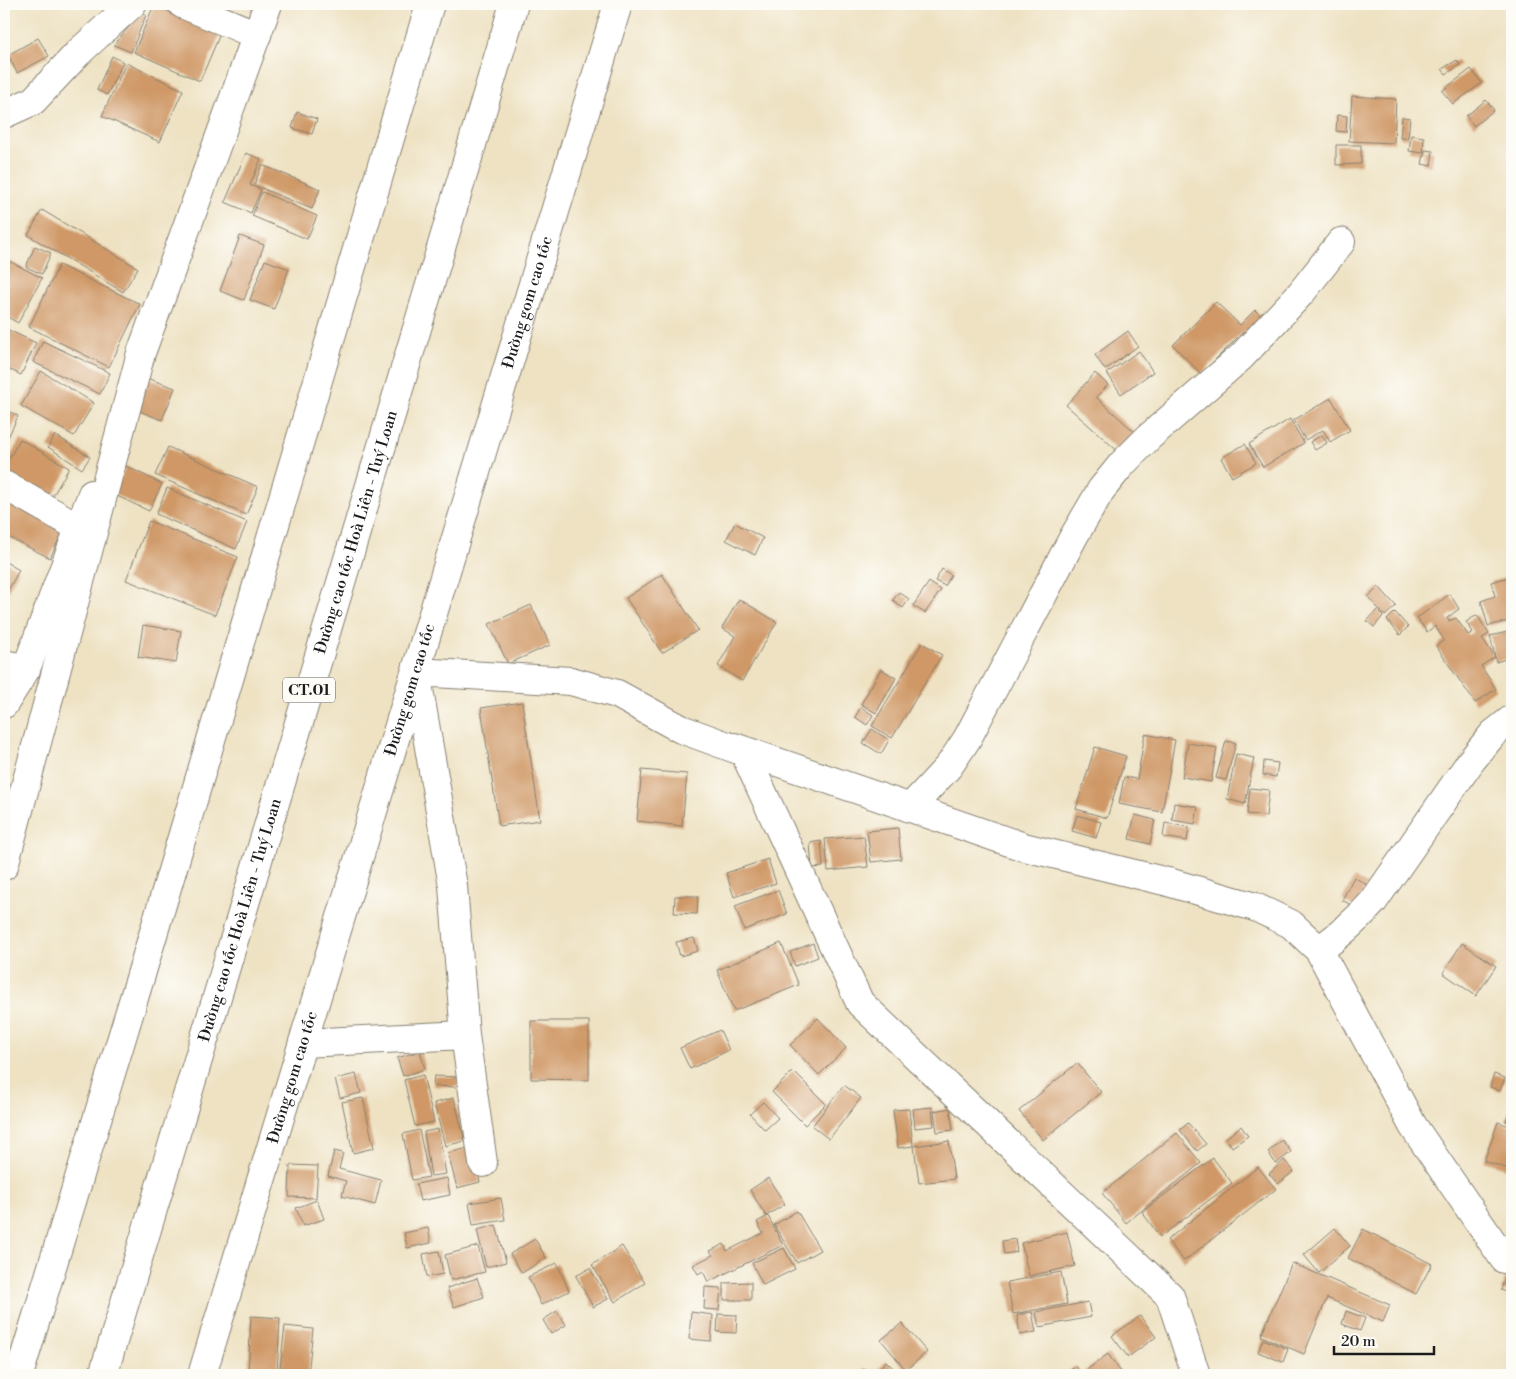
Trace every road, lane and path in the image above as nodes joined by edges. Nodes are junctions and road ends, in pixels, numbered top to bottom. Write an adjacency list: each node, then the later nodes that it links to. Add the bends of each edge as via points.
1 (132, 4): 8 (main road, via 79,52 33,101)
2 (182, 4): 7 (main road)
3 (268, 4): 7 (main road)
4 (430, 4): 25 (main road)
5 (514, 4): 26 (main road, Đường cao tốc Hoà Liên - Tuý Loan / CT.01)
6 (618, 4): 14 (main road, Đường gom cao tốc)
7 (257, 35): 10 (main road)
8 (4, 114)
9 (1341, 242): 18 (main road, via 1301,294 1241,357 1149,437 1101,490 967,739 949,766)
10 (141, 353): 12 (main road); 19 (main road)
11 (4, 485): 12 (main road)
12 (80, 528): 13 (main road)
13 (15, 667): 15 (main road)
14 (416, 672): 17 (main road, via 571,681 617,694); 21 (main road, via 453,886); 22 (main road, Đường gom cao tốc)
15 (4, 704)
16 (1512, 719): 20 (main road, via 1493,734 1471,761 1368,907 1337,938)
17 (681, 729): 18 (main road); 28 (main road, via 744,752 860,1004 1170,1296)
18 (910, 808): 20 (main road, via 1024,847 1255,906 1291,924)
19 (4, 866)
20 (1318, 950): 24 (main road, via 1413,1126)
21 (465, 1035): 22 (main road); 23 (main road)
22 (303, 1043): 27 (main road, Đường gom cao tốc)
23 (483, 1163)
24 (1504, 1259)
25 (19, 1375)
26 (103, 1375)
27 (202, 1375)
28 (1196, 1375)

